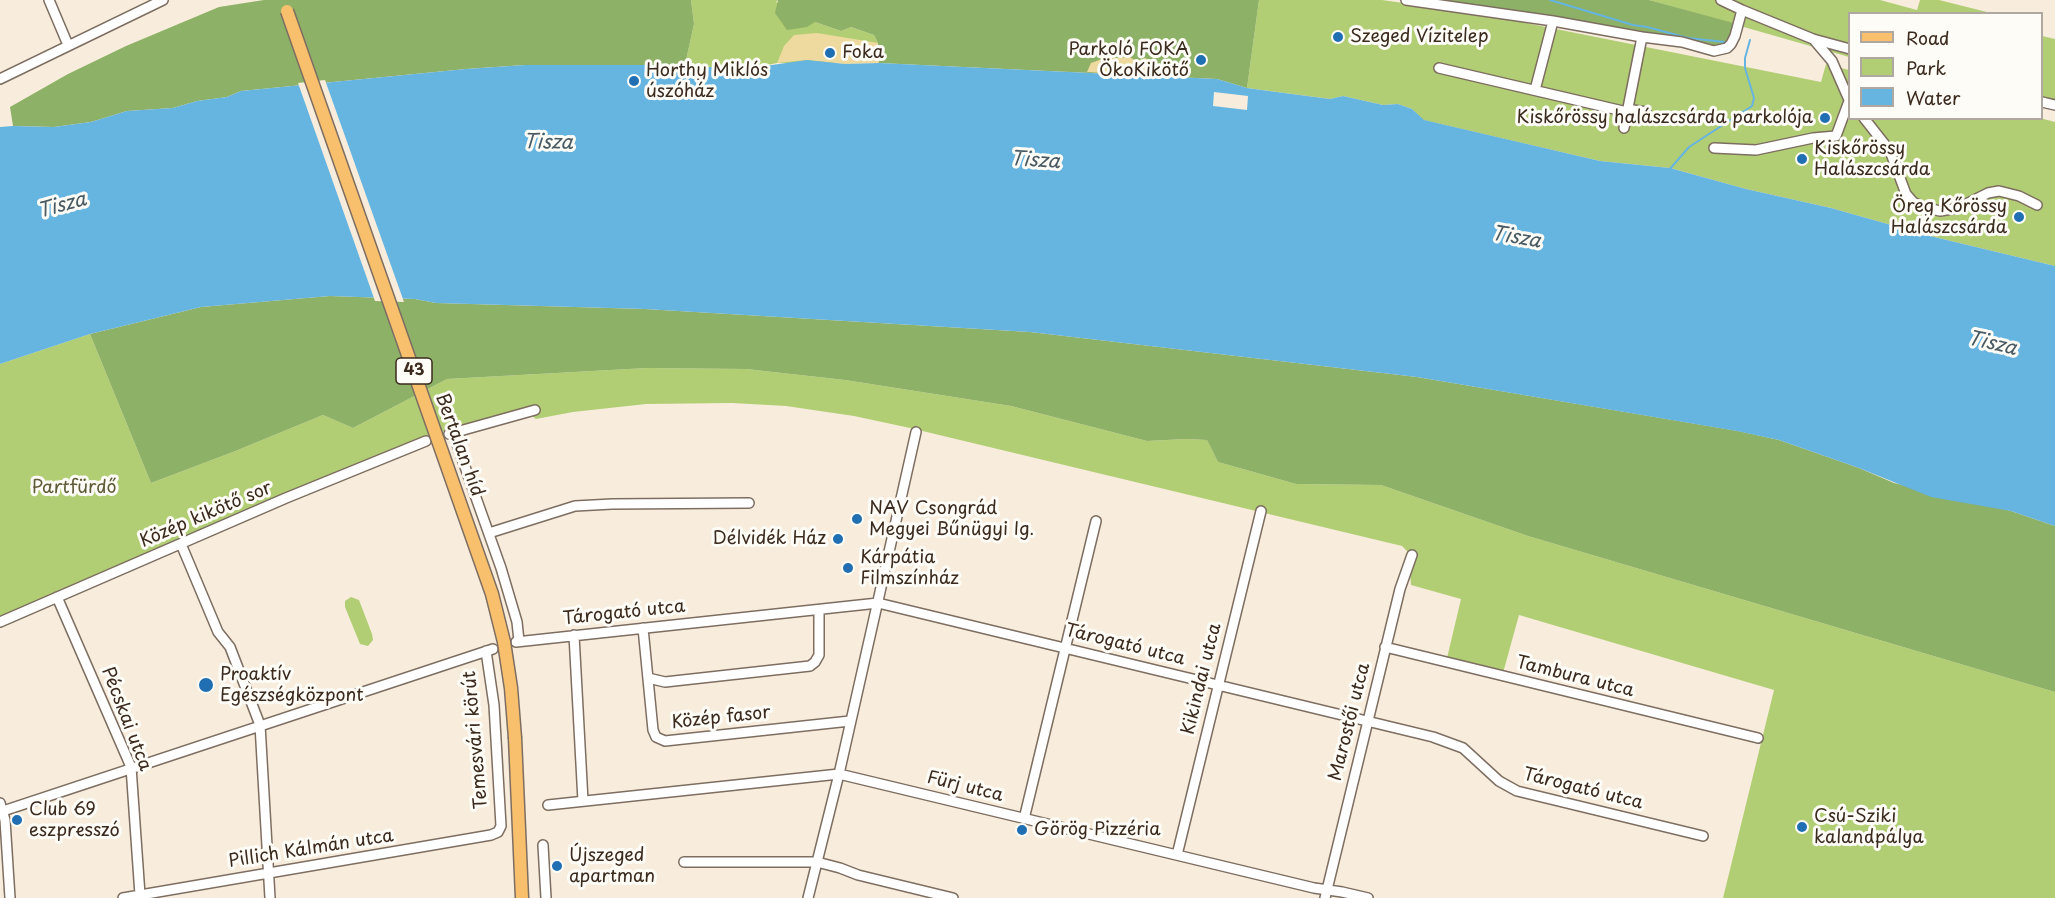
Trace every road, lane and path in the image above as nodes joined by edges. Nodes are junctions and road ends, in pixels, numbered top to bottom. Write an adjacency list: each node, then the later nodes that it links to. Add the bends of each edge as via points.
1 (50, 0): 10 (street)
2 (163, 0): 10 (street)
3 (283, 0): 45 (main road, Bertalan híd / 43, bridge, via 492,594 504,642)
4 (1406, 0): 7 (street)
5 (1721, 0): 6 (street)
6 (1742, 10): 8 (street, via 1731,44 1721,50); 9 (street)
7 (1553, 21): 8 (street); 14 (street)
8 (1642, 37): 17 (street)
9 (1813, 39): 11 (street); 15 (street, via 1832,61)
10 (68, 45): 13 (street)
11 (1848, 48)
12 (1439, 68): 14 (street)
13 (0, 79)
14 (1535, 90): 17 (street)
15 (1848, 99)
16 (1848, 104): 21 (street, via 1836,136 1756,150)
17 (1627, 112): 18 (street); 20 (street)
18 (1646, 112)
19 (1866, 120): 22 (street, via 1890,151 1906,194 1923,207 1940,211 1958,208 1999,191)
20 (1624, 128)
21 (1714, 148)
22 (2037, 205)
23 (535, 410): 29 (street, via 451,433)
24 (916, 432): 33 (street)
25 (426, 441): 30 (street, Közép kikötő sor)
26 (749, 503): 29 (street, via 584,505)
27 (1261, 511): 41 (street, Kikindai utca)
28 (1095, 521): 38 (street)
29 (489, 533): 37 (street, Tárogató utca, via 517,622 518,642)
30 (181, 544): 32 (street, Közép kikötő sor); 44 (street, via 218,632 230,647)
31 (1412, 555): 39 (street, Marostői utca)
32 (57, 597): 35 (street, Közép kikötő sor); 47 (street, Pécskai utca)
33 (878, 603): 34 (street, Tárogató utca); 38 (street, Tárogató utca); 43 (street)
34 (819, 610): 36 (street, Tárogató utca); 40 (street, via 819,655 810,666 665,682)
35 (0, 622)
36 (643, 628): 37 (street, Tárogató utca); 40 (street, Közép fasor)
37 (574, 635): 49 (street)
38 (1065, 647): 41 (street, Tárogató utca); 52 (street)
39 (1385, 647): 42 (street, Marostői utca); 46 (street, Tambura utca)
40 (648, 678): 43 (street, Közép fasor, via 652,730 665,741)
41 (1218, 684): 42 (street, Tárogató utca); 56 (street, Kikindai utca)
42 (1367, 720): 54 (street, Tárogató utca, via 1449,741 1463,748 1507,787); 60 (street, Marostői utca)
43 (850, 721): 48 (street)
44 (260, 725): 47 (street); 53 (street, Temesvári körút, via 490,650); 59 (street)
45 (515, 738): 65 (main road, Temesvári körút / 43)
46 (1758, 738)
47 (131, 767): 51 (street); 61 (street, Pécskai utca)
48 (839, 774): 49 (street, Fürj utca); 52 (street, Fürj utca); 58 (street)
49 (583, 801): 50 (street, Fürj utca)
50 (548, 806)
51 (1, 809): 62 (street, via 6,820)
52 (1024, 819): 56 (street, Fürj utca)
53 (501, 826): 59 (street, Pillich Kálmán utca, via 491,835)
54 (1704, 836)
55 (543, 845): 66 (street)
56 (1177, 855): 60 (street, Fürj utca)
57 (684, 862): 58 (street)
58 (817, 862): 67 (street); 68 (street)
59 (269, 873): 61 (street, Pillich Kálmán utca); 64 (street)
60 (1326, 894): 69 (street, Fürj utca, via 1342,892)
61 (140, 895): 63 (street, Pillich Kálmán utca)
62 (10, 898)
63 (123, 898)
64 (270, 898)
65 (522, 898)
66 (546, 898)
67 (808, 898)
68 (953, 898)
69 (1368, 898)

